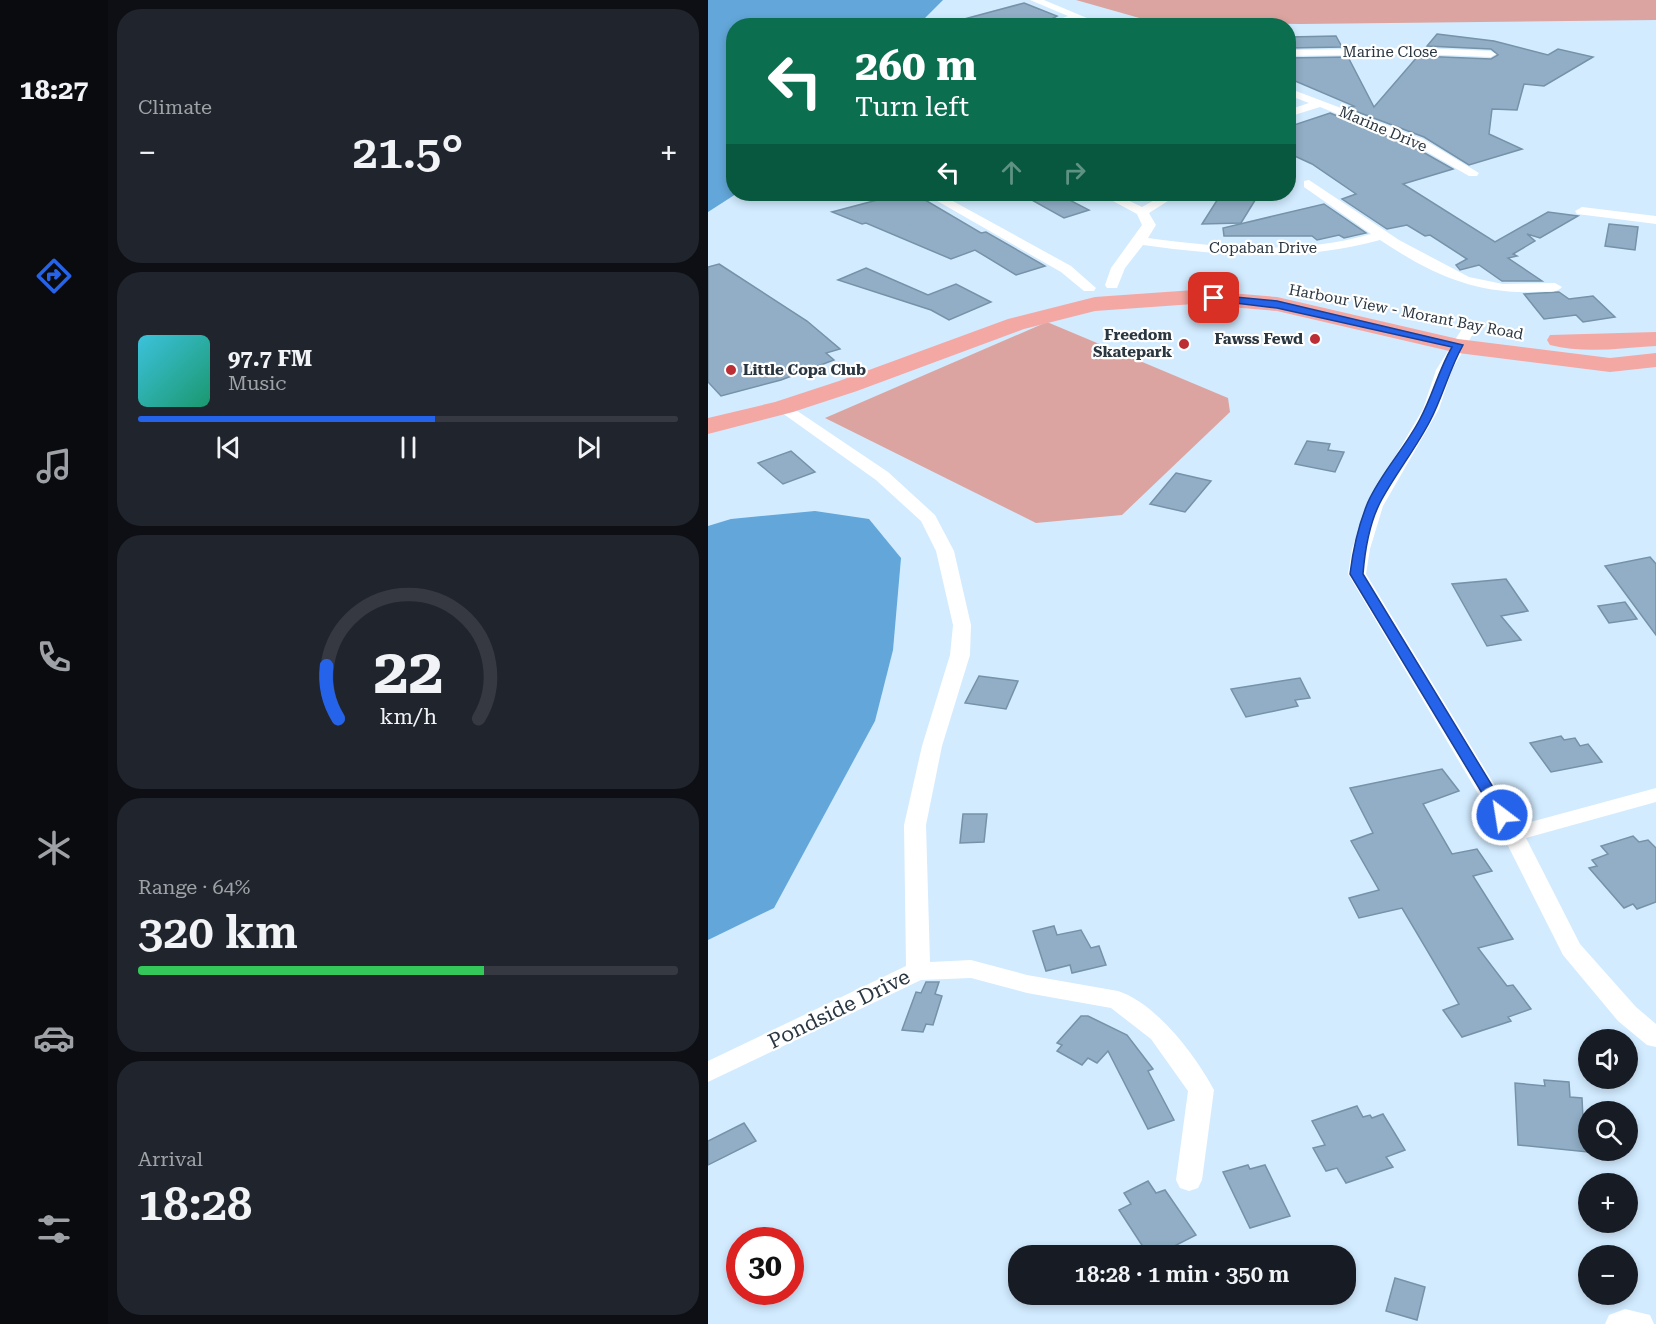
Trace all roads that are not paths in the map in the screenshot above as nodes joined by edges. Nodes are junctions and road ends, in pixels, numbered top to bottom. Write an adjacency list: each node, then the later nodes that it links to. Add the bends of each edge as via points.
1 (1035, 0): 2 (street)
2 (1077, 17): 3 (street)
3 (1074, 18)
4 (1296, 53): 5 (street, Marine Close)
5 (1491, 54)
6 (1296, 94): 7 (street, Marine Drive)
7 (1322, 103): 8 (street); 9 (street, Marine Drive, via 1419,142)
8 (1296, 111)
9 (1473, 173)
10 (1309, 184): 17 (street)
11 (944, 201): 19 (street)
12 (1120, 201): 14 (street)
13 (1161, 201): 14 (street)
14 (1142, 212): 18 (street, via 1149,225)
15 (1582, 212): 16 (street)
16 (1656, 220)
17 (1382, 235): 18 (street, Copaban Drive, via 1351,246 1309,250 1237,250); 20 (street, via 1440,268 1486,286)
18 (1142, 241): 19 (street)
19 (1101, 287): 21 (highway, Harbour View - Morant Bay Road, via 1215,282 1260,285 1324,294); 25 (highway, Harbour View - Morant Bay Road, via 1000,312 834,374)
20 (1555, 287)
21 (1464, 336): 22 (highway, Harbour View - Morant Bay Road, via 1588,342); 23 (highway, Harbour View - Morant Bay Road, via 1610,365); 24 (highway, Harbour View - Morant Bay Road, via 1235,299 1194,297 1095,304 1016,324); 28 (street, via 1443,372 1435,401 1419,432 1375,501 1359,545 1357,574)
22 (1656, 339)
23 (1656, 360)
24 (784, 407): 26 (highway, Harbour View - Morant Bay Road); 29 (street, via 882,476 929,519 945,551 962,625 960,655 932,746 915,825)
25 (708, 411)
26 (708, 426)
27 (1656, 795): 28 (street)
28 (1513, 834): 30 (street, via 1570,949 1627,1014)
29 (918, 971): 31 (street, Pondside Drive); 32 (street, Pondside Drive, via 971,969 1027,984 1118,1000 1160,1032 1201,1090)
30 (1656, 1038)
31 (708, 1072)
32 (1189, 1180)
33 (1618, 1324): 34 (street)
34 (1640, 1324)

